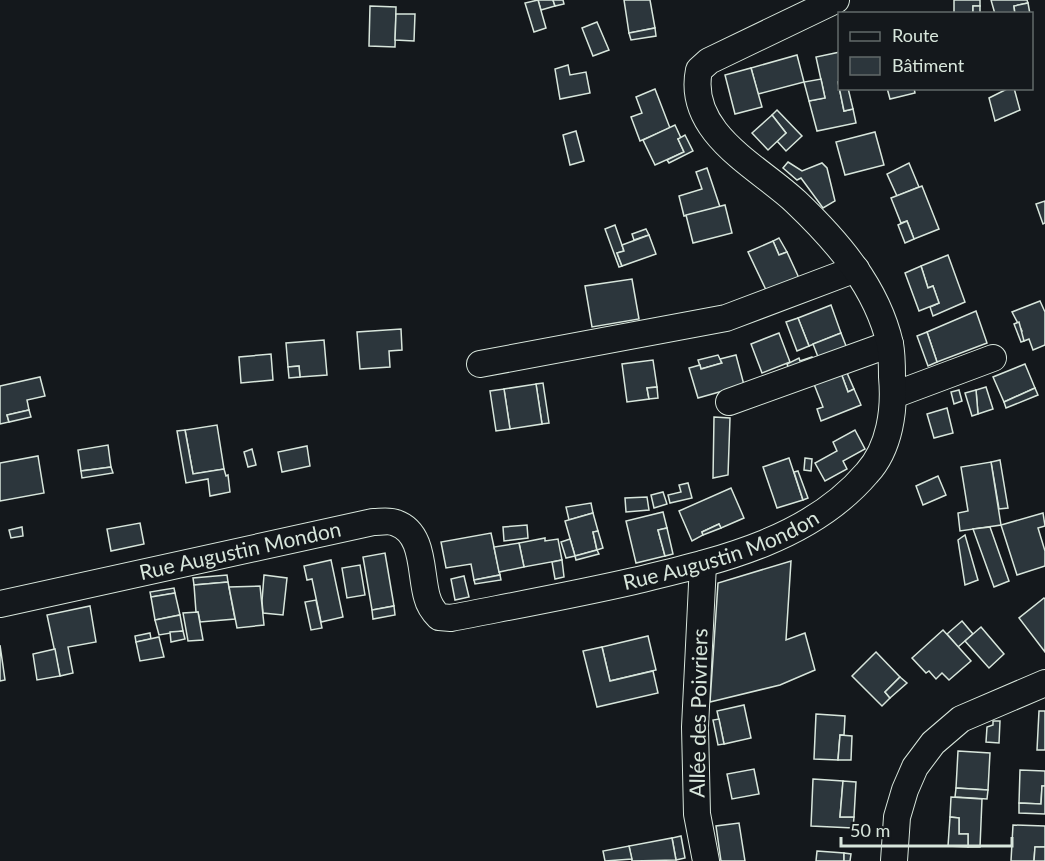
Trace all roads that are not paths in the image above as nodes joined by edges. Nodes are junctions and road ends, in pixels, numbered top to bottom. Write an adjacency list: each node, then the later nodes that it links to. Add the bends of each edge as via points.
1 (836, 0): 2 (street, Rue Augustin Mondon, via 709,61 699,70 698,86 707,116 728,146 795,200)
2 (856, 269): 3 (street, Rue Augustin Mondon); 5 (street, via 726,318)
3 (890, 344): 6 (street, Rue Augustin Mondon); 7 (street)
4 (993, 358): 6 (street)
5 (480, 364)
6 (894, 395): 8 (street, Rue Augustin Mondon, via 890,429 880,451 868,472 836,502 774,540)
7 (729, 402)
8 (704, 564): 9 (street, Rue Augustin Mondon, via 602,588 451,618 439,617 427,598 416,541 396,523 373,522); 11 (street, Allée des Poivriers, via 695,727 697,814)
9 (0, 604)
10 (1045, 684): 12 (street, via 961,719 933,743 915,767 905,790 897,817)
11 (706, 861)
12 (894, 861)

